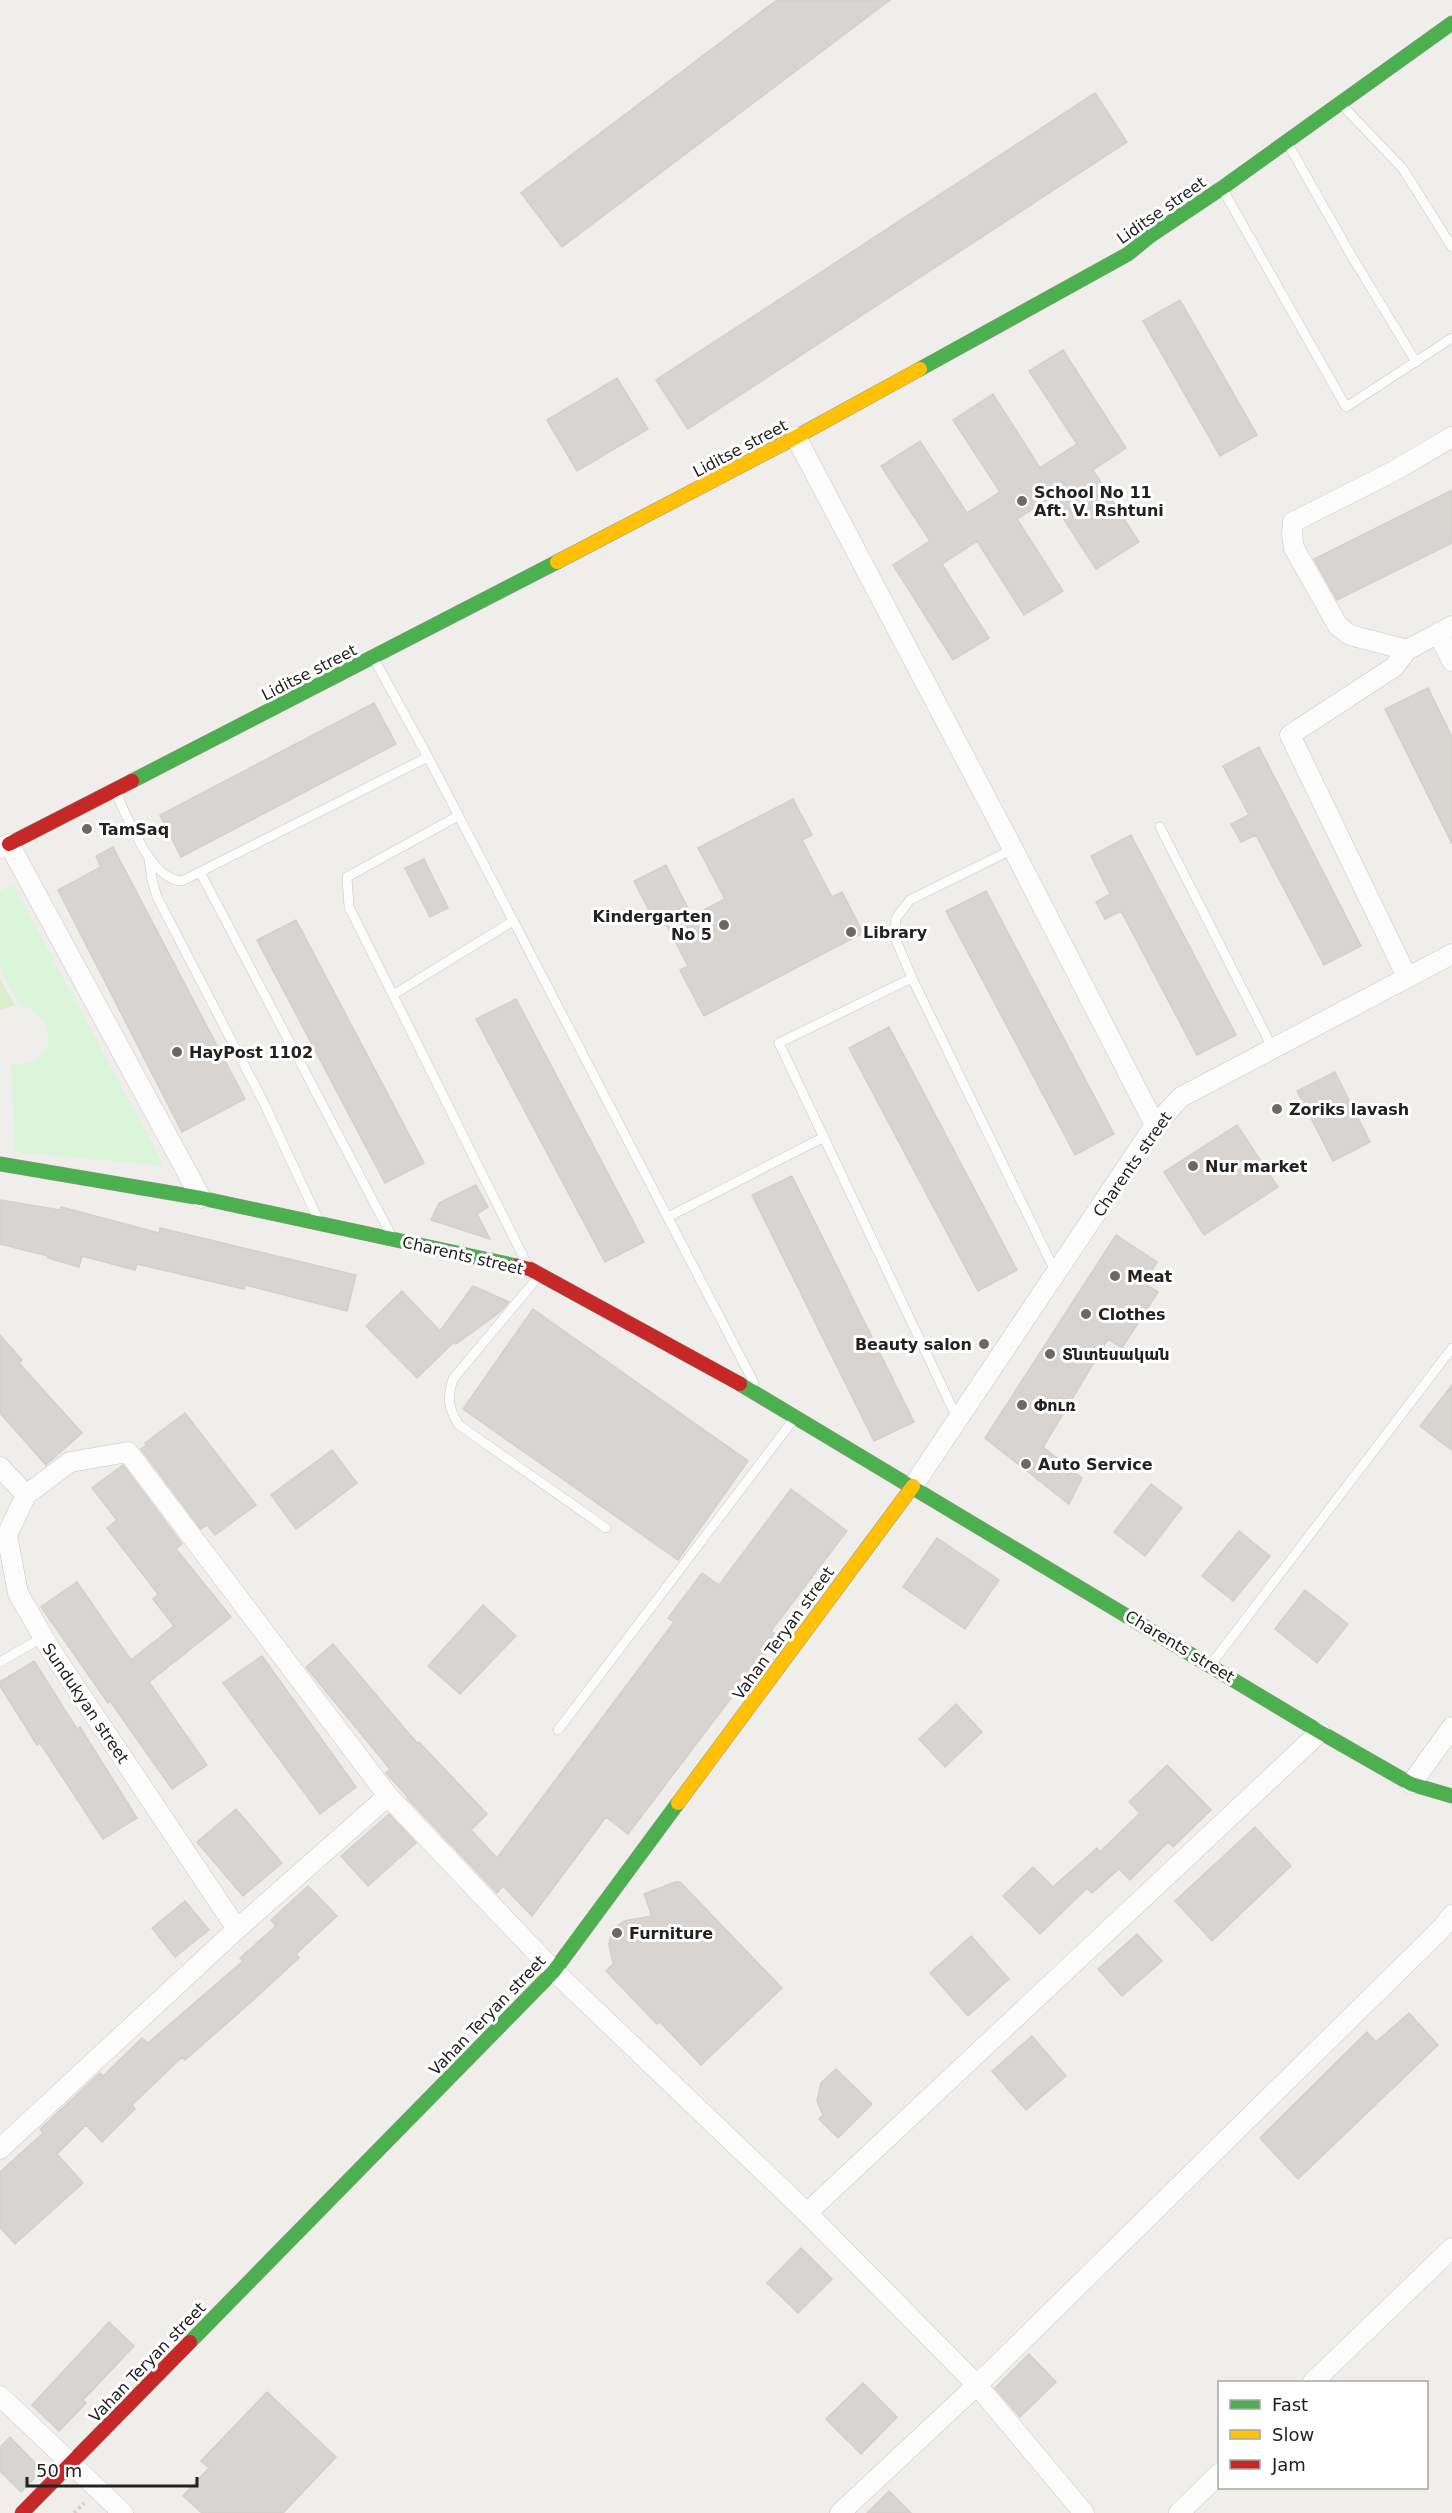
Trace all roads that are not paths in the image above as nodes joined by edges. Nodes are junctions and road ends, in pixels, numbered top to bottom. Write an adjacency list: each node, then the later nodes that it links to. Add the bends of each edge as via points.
1 (1452, 23): 2 (street, Liditse street)
2 (1341, 104): 3 (street, Liditse street); 5 (lane, via 1402,169)
3 (1287, 142): 4 (street, Liditse street); 7 (lane)
4 (1222, 188): 7 (lane, via 1346,407); 8 (street, Liditse street, via 1128,254)
5 (1452, 247)
6 (1452, 338): 7 (lane)
7 (1416, 362)
8 (796, 437): 12 (street, Liditse street); 19 (street)
9 (1452, 437): 11 (street, via 1293,522 1294,548 1338,626 1350,634)
10 (1445, 630): 11 (street); 13 (street)
11 (1407, 650): 24 (street, via 1394,667 1290,735)
12 (373, 658): 14 (lane); 15 (street, Liditse street)
13 (1452, 661)
14 (428, 757): 16 (lane); 21 (lane)
15 (114, 790): 18 (street, Liditse street); 20 (lane)
16 (458, 816): 22 (lane); 26 (lane, via 347,877 349,907)
17 (1160, 827): 27 (lane)
18 (4, 846): 31 (street)
19 (1013, 849): 25 (lane, via 910,900 896,918 895,938); 28 (street)
20 (150, 859): 21 (lane, via 160,873 173,881); 33 (lane, via 157,897 265,1105)
21 (200, 872): 34 (lane)
22 (513, 921): 26 (lane); 32 (lane)
23 (1452, 954): 24 (street, Charents street)
24 (1407, 977): 27 (street, Charents street)
25 (912, 978): 29 (lane, via 778,1043); 36 (lane)
26 (393, 995): 35 (lane)
27 (1273, 1049): 28 (street, Charents street, via 1181,1097)
28 (1155, 1125): 36 (street, Charents street)
29 (824, 1137): 32 (lane); 40 (lane)
30 (0, 1164): 31 (street, Charents street)
31 (201, 1198): 33 (street, Charents street)
32 (668, 1217): 38 (lane)
33 (320, 1224): 34 (street, Charents street)
34 (393, 1239): 35 (street, Charents street)
35 (535, 1272): 38 (street, Charents street); 44 (lane, via 453,1379 448,1395 450,1412 459,1425)
36 (1056, 1274): 40 (street, Charents street)
37 (1452, 1348): 47 (lane)
38 (760, 1395): 39 (street, Charents street)
39 (796, 1416): 42 (street, Charents street); 49 (lane)
40 (957, 1418): 42 (street, Charents street)
41 (0, 1467): 43 (street)
42 (913, 1486): 47 (street, Charents street); 56 (street, Vahan Teryan street)
43 (26, 1495): 45 (street, Sundukyan street, via 7,1535 18,1593); 52 (street, via 70,1462 128,1452)
44 (606, 1528)
45 (43, 1637): 46 (lane); 55 (street, Sundukyan street)
46 (0, 1662)
47 (1211, 1665): 50 (street, Charents street)
48 (1452, 1727): 51 (street)
49 (558, 1730)
50 (1320, 1732): 51 (street, Charents street); 58 (street)
51 (1411, 1784): 53 (street, Charents street)
52 (388, 1796): 55 (street); 56 (street)
53 (1452, 1796)
54 (1452, 1915): 61 (street)
55 (237, 1929): 57 (street)
56 (554, 1971): 58 (street); 63 (street, Vahan Teryan street)
57 (0, 2149)
58 (807, 2213): 61 (street)
59 (1452, 2248): 60 (street)
60 (1314, 2381)
61 (977, 2385): 67 (street); 68 (street)
62 (0, 2396): 63 (street)
63 (70, 2464): 65 (street, Vahan Teryan street); 66 (street)
64 (1218, 2475): 69 (street)
65 (22, 2513)
66 (123, 2513)
67 (840, 2513)
68 (1084, 2513)
69 (1179, 2513)

